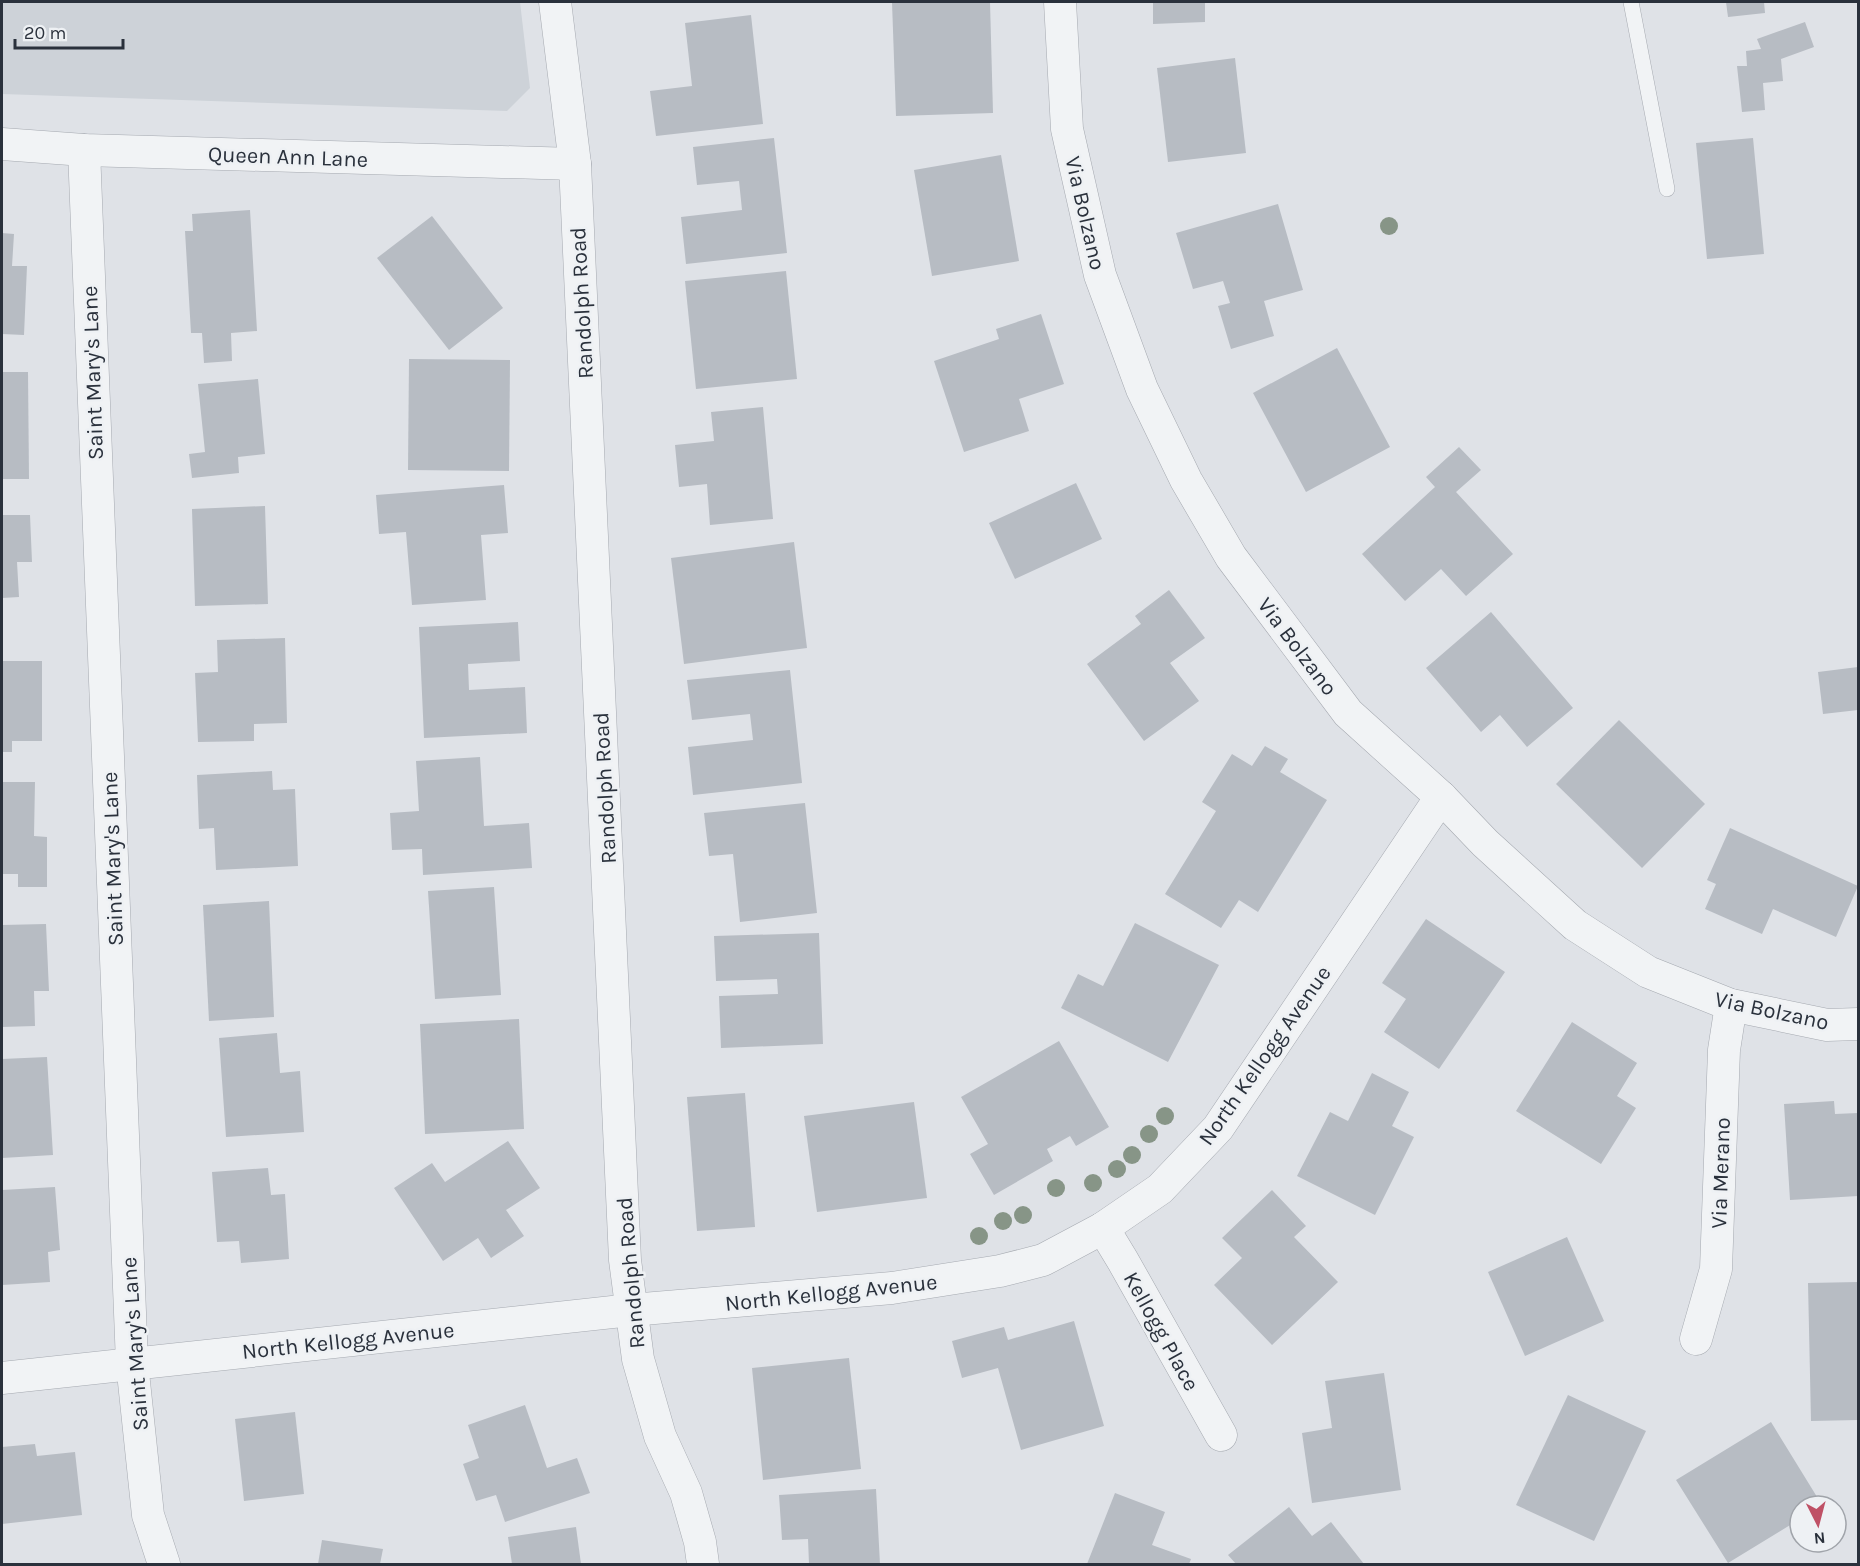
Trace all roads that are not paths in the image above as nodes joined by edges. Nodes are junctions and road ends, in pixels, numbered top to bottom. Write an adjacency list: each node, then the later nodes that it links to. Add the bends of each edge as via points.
1 (555, 2): 6 (street, Randolph Road)
2 (1060, 2): 8 (street, Via Bolzano, via 1067,129 1100,274 1142,389 1186,480 1231,557 1348,713)
3 (1631, 2): 7 (lane)
4 (2, 144): 5 (street, Queen Ann Lane)
5 (84, 150): 6 (street, Queen Ann Lane); 14 (street, Saint Mary's Lane)
6 (575, 164): 12 (street, Randolph Road, via 625,1260)
7 (1666, 189)
8 (1440, 797): 9 (street, Via Bolzano, via 1575,925 1648,972); 11 (street, North Kellogg Avenue, via 1218,1128 1160,1189)
9 (1731, 1005): 10 (street, Via Bolzano, via 1827,1024); 13 (street, Via Merano, via 1724,1050 1716,1269)
10 (1858, 1024)
11 (1103, 1228): 12 (street, North Kellogg Avenue, via 1043,1260 1000,1271 892,1288); 16 (street, Kellogg Place)
12 (631, 1310): 14 (street, North Kellogg Avenue); 18 (street, Randolph Road, via 638,1359 660,1436 686,1493)
13 (1696, 1339)
14 (132, 1363): 15 (street, North Kellogg Avenue); 17 (street, Saint Mary's Lane, via 148,1515)
15 (2, 1378)
16 (1221, 1435)
17 (164, 1564)
18 (703, 1564)

